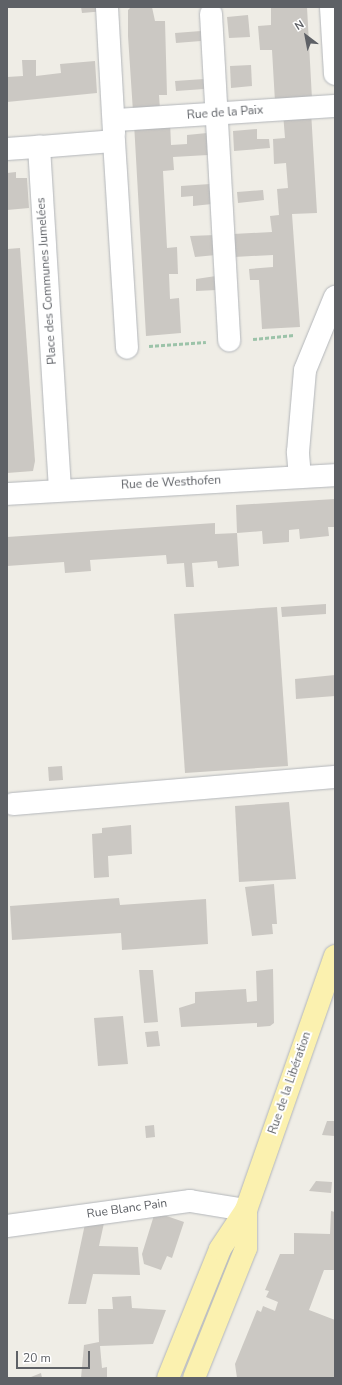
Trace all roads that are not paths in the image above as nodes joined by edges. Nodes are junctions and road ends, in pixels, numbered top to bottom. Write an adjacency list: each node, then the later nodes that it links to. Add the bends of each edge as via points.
1 (107, 7): 7 (street)
2 (331, 7): 4 (street)
3 (211, 14): 6 (street)
4 (335, 74)
5 (335, 106): 6 (street, Rue de la Paix)
6 (216, 113): 7 (street, Rue de la Paix); 11 (street)
7 (115, 130): 8 (street); 12 (street)
8 (39, 147): 9 (street); 15 (street, Place des Communes Jumelées)
9 (7, 149)
10 (335, 297): 14 (street, via 305,370 298,452)
11 (229, 341)
12 (127, 348)
13 (335, 476): 14 (street, Rue de Westhofen)
14 (300, 477): 15 (street, Rue de Westhofen)
15 (60, 490): 16 (street, Rue de Westhofen)
16 (7, 494)
17 (335, 777): 18 (street)
18 (13, 804)
19 (335, 956): 20 (main road, Rue de la Libération)
20 (246, 1210): 21 (street, Rue Blanc Pain, via 190,1201); 22 (main road, Rue de la Libération, via 220,1249); 23 (main road, Rue de la Libération, via 246,1248)
21 (7, 1226)
22 (168, 1378)
23 (194, 1378)

